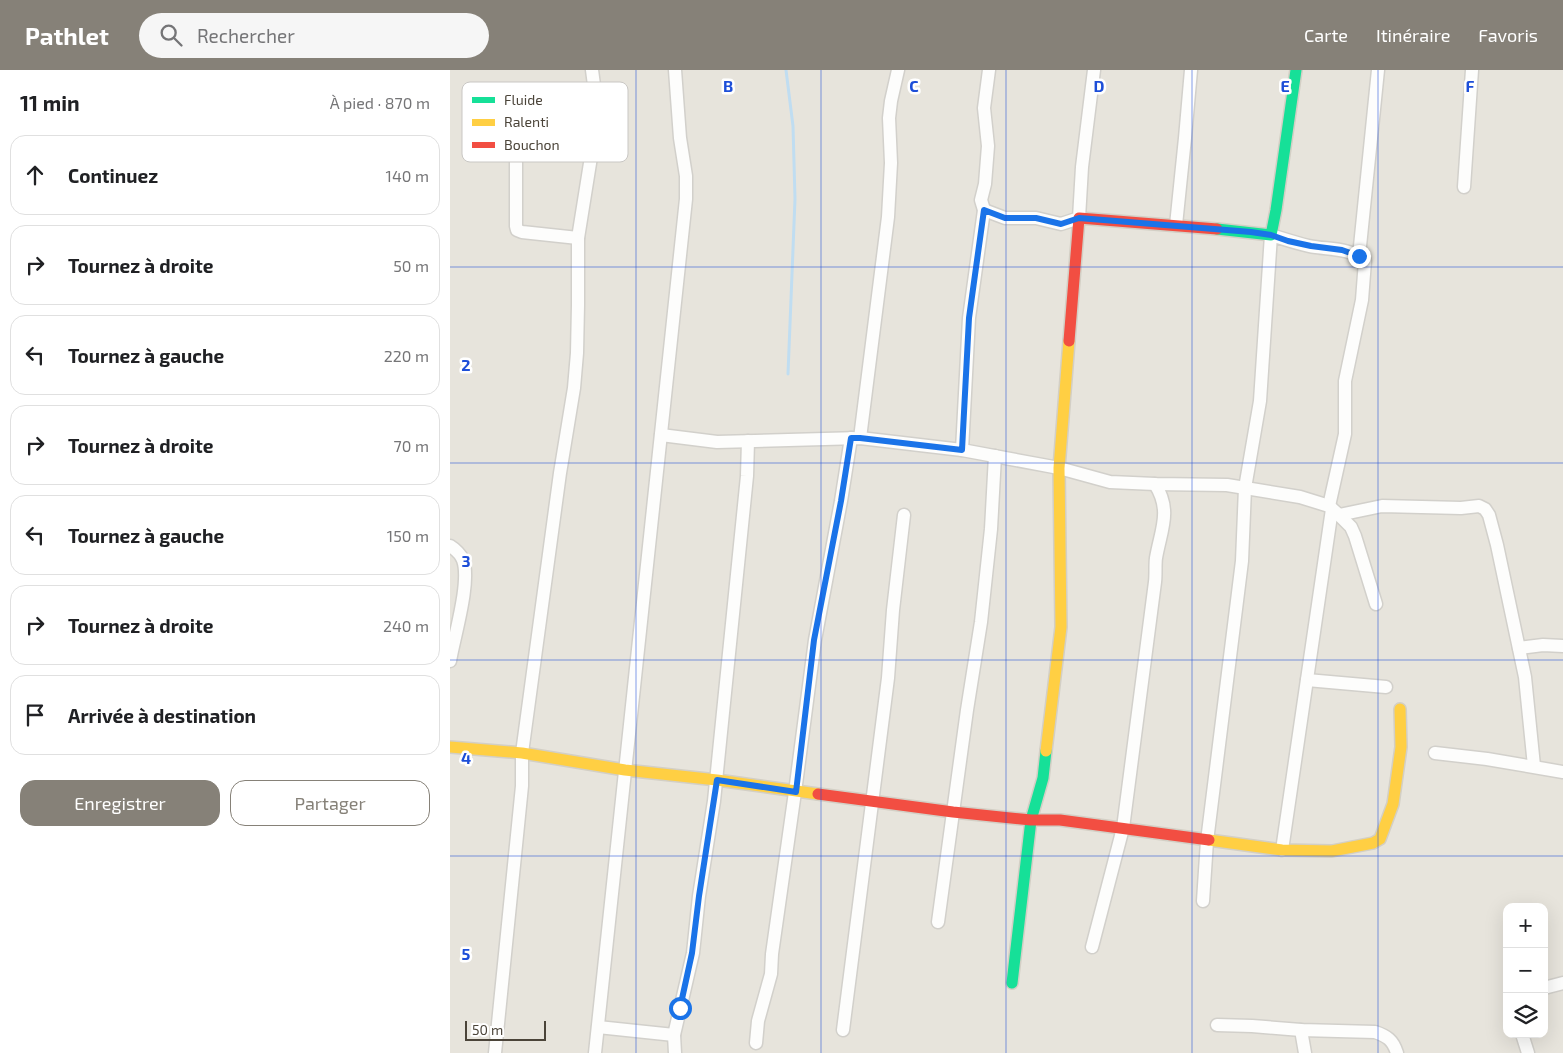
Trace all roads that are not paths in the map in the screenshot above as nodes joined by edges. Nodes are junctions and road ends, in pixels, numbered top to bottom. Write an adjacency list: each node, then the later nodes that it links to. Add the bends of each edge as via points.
1 (675, 70): 18 (street, via 686,199)
2 (898, 70): 19 (street, via 889,118 888,217)
3 (989, 70): 12 (street, via 984,108 988,146 981,200)
4 (1094, 70): 13 (street)
5 (1191, 70): 14 (street)
6 (1296, 70): 15 (street)
7 (1378, 70): 17 (street)
8 (1472, 70): 11 (street)
9 (516, 162): 16 (street, via 518,230)
10 (590, 162): 16 (street)
11 (1464, 187)
12 (984, 210): 13 (street, via 1005,218 1036,218 1061,224); 21 (street, via 969,318)
13 (1079, 218): 14 (street); 23 (street)
14 (1176, 225): 15 (street)
15 (1271, 235): 17 (street); 25 (street, via 1260,402)
16 (578, 238): 37 (street, via 574,388)
17 (1359, 256): 26 (street, via 1365,261 1362,300 1345,381 1345,434)
18 (661, 435): 20 (street, via 717,442); 40 (street)
19 (855, 438): 20 (street); 21 (street); 43 (street, via 814,640)
20 (748, 441): 42 (street)
21 (962, 450): 22 (street)
22 (995, 456): 23 (street); 45 (street, via 986,583)
23 (1059, 468): 24 (street, via 1110,482); 46 (street, via 1061,628 1043,778)
24 (1156, 484): 25 (street); 47 (street, via 1165,515 1156,560)
25 (1245, 488): 26 (street, via 1300,497); 48 (street, via 1242,561)
26 (1333, 510): 29 (street, via 1356,536); 31 (street, via 1382,506 1479,506 1485,509 1497,545); 33 (street)
27 (904, 515): 44 (street)
28 (450, 546): 32 (street, via 463,560 466,575)
29 (1376, 604)
30 (1563, 646): 31 (street)
31 (1519, 648): 39 (street)
32 (450, 661)
33 (1307, 680): 34 (street); 49 (street)
34 (1386, 687)
35 (1400, 709): 49 (street, via 1398,773 1393,804 1380,839 1374,844 1332,851)
36 (450, 747): 37 (street)
37 (522, 753): 40 (street); 63 (street, via 522,786)
38 (1435, 753): 39 (street)
39 (1534, 766): 41 (street)
40 (626, 770): 42 (street); 57 (street)
41 (1563, 772)
42 (717, 780): 43 (street); 60 (street, via 692,953)
43 (796, 792): 44 (street); 62 (street, via 771,974 758,1021)
44 (873, 802): 45 (street); 58 (street)
45 (953, 812): 46 (street); 51 (street)
46 (1031, 820): 47 (street, via 1060,820); 53 (street)
47 (1123, 828): 48 (street); 52 (street)
48 (1207, 841): 49 (street); 50 (street)
49 (1282, 850)
50 (1203, 901)
51 (938, 922)
52 (1092, 947)
53 (1012, 983)
54 (1563, 984): 55 (street)
55 (1548, 987)
56 (1217, 1025): 59 (street)
57 (598, 1027): 60 (street); 64 (street)
58 (843, 1030)
59 (1301, 1030): 66 (street); 67 (street, via 1375,1032 1386,1035)
60 (674, 1035): 65 (street)
61 (1523, 1038): 68 (street)
62 (756, 1043)
63 (495, 1053)
64 (595, 1053)
65 (675, 1053)
66 (1305, 1053)
67 (1397, 1053)
68 (1528, 1053)

